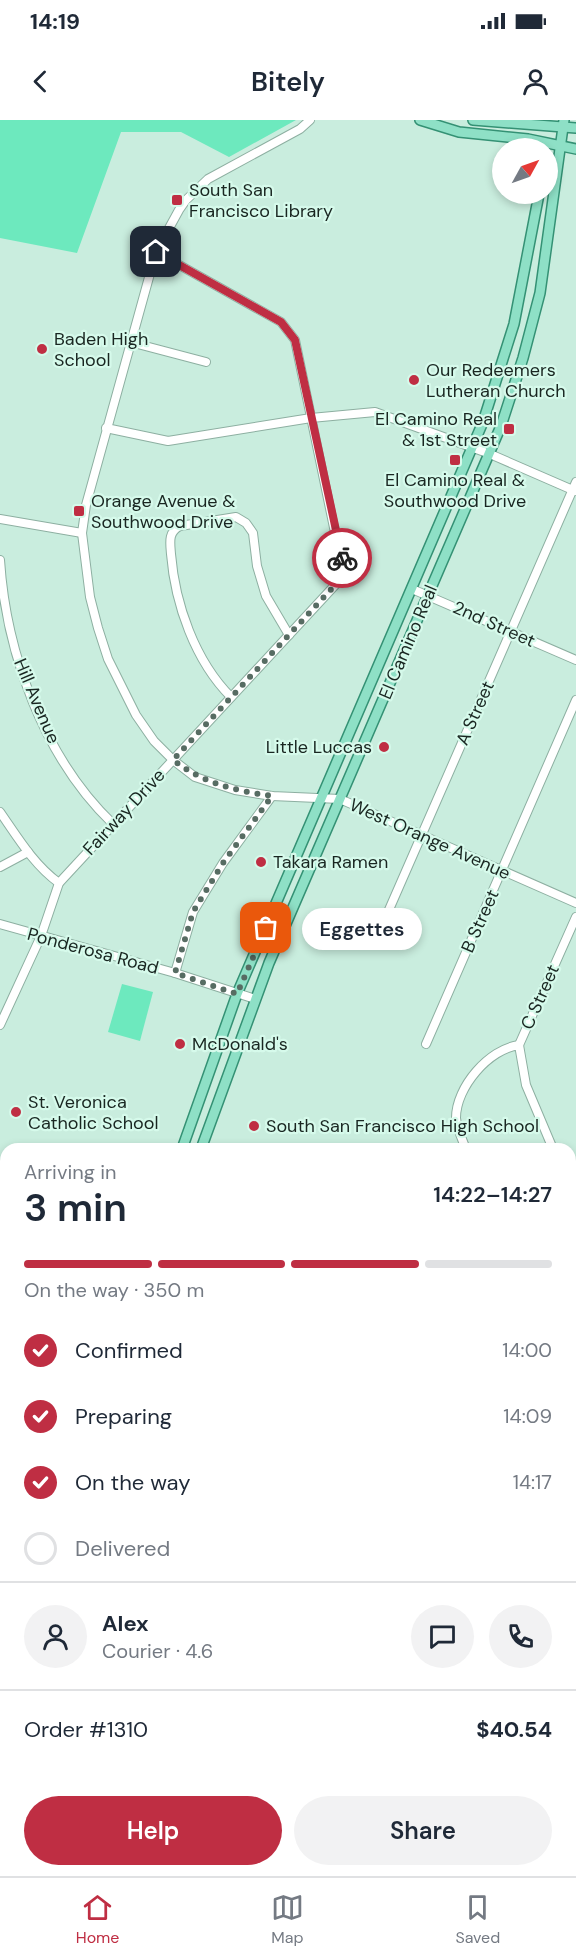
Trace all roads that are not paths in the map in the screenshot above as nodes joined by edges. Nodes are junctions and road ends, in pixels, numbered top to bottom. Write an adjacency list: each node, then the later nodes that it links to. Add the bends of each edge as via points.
1 (310, 120): 13 (street, West Orange Avenue, via 208,179 186,200)
2 (420, 120): 7 (main road)
3 (473, 120): 4 (main road)
4 (545, 123): 5 (main road); 8 (main road)
5 (564, 123): 6 (main road); 10 (main road, El Camino Real)
6 (576, 128)
7 (498, 138)
8 (544, 138)
9 (558, 146): 10 (main road)
10 (563, 146): 11 (main road); 19 (main road, El Camino Real, via 531,332)
11 (576, 149)
12 (537, 204): 18 (main road, El Camino Real, via 514,324)
13 (156, 252): 14 (street, West Orange Avenue); 16 (street, Fairway Drive, via 289,330 295,340)
14 (130, 342): 15 (street); 17 (street, West Orange Avenue)
15 (206, 362)
16 (311, 418): 17 (street, via 168,441); 18 (street, via 375,412); 27 (street, Fairway Drive, via 343,571 337,583)
17 (106, 428): 22 (street, West Orange Avenue)
18 (473, 448): 19 (street); 24 (main road, El Camino Real)
19 (490, 453): 20 (street); 25 (main road, El Camino Real)
20 (575, 488): 26 (street, A Street)
21 (0, 519): 22 (street)
22 (82, 533): 31 (street, West Orange Avenue, via 90,597 108,659 136,715)
23 (0, 560): 36 (street, Hill Avenue, via 14,648 39,715 75,777)
24 (412, 589): 25 (street, 2nd Street); 33 (main road, El Camino Real)
25 (429, 596): 26 (street, 2nd Street); 34 (main road, El Camino Real)
26 (511, 632): 28 (street, 2nd Street); 37 (street, A Street)
27 (289, 635): 29 (street, Fairway Drive); 29 (street, via 266,596 253,533 246,523 236,517 180,526 173,531 172,565 185,619 205,662)
28 (576, 660)
29 (231, 697): 31 (street, Fairway Drive)
30 (576, 700): 40 (street, B Street)
31 (173, 760): 32 (street, West Orange Avenue, via 195,777 235,790); 36 (street, Fairway Drive)
32 (272, 796): 33 (street, West Orange Avenue); 47 (street, via 193,912)
33 (322, 796): 34 (street, West Orange Avenue); 48 (main road, El Camino Real)
34 (340, 799): 37 (street, West Orange Avenue); 49 (main road, El Camino Real)
35 (0, 812): 38 (street)
36 (113, 824): 41 (street, Fairway Drive)
37 (421, 837): 40 (street, West Orange Avenue); 46 (street, A Street)
38 (28, 852): 39 (street); 41 (street)
39 (0, 867)
40 (502, 872): 42 (street, West Orange Avenue); 51 (street, B Street)
41 (59, 884): 45 (street, Fairway Drive)
42 (576, 903)
43 (576, 917): 52 (street, C Street)
44 (0, 924): 45 (street, Ponderosa Road)
45 (41, 936): 47 (street, Ponderosa Road); 50 (street, Fairway Drive)
46 (375, 944)
47 (175, 973): 48 (street, Ponderosa Road)
48 (237, 994): 49 (street, Ponderosa Road); 53 (main road, El Camino Real)
49 (255, 999): 54 (main road, El Camino Real)
50 (0, 1025)
51 (426, 1044)
52 (519, 1045): 55 (street, C Street, via 491,1056 465,1086 456,1117); 56 (street, C Street, via 526,1085)
53 (184, 1143)
54 (203, 1143)
55 (464, 1143)
56 (550, 1143)

